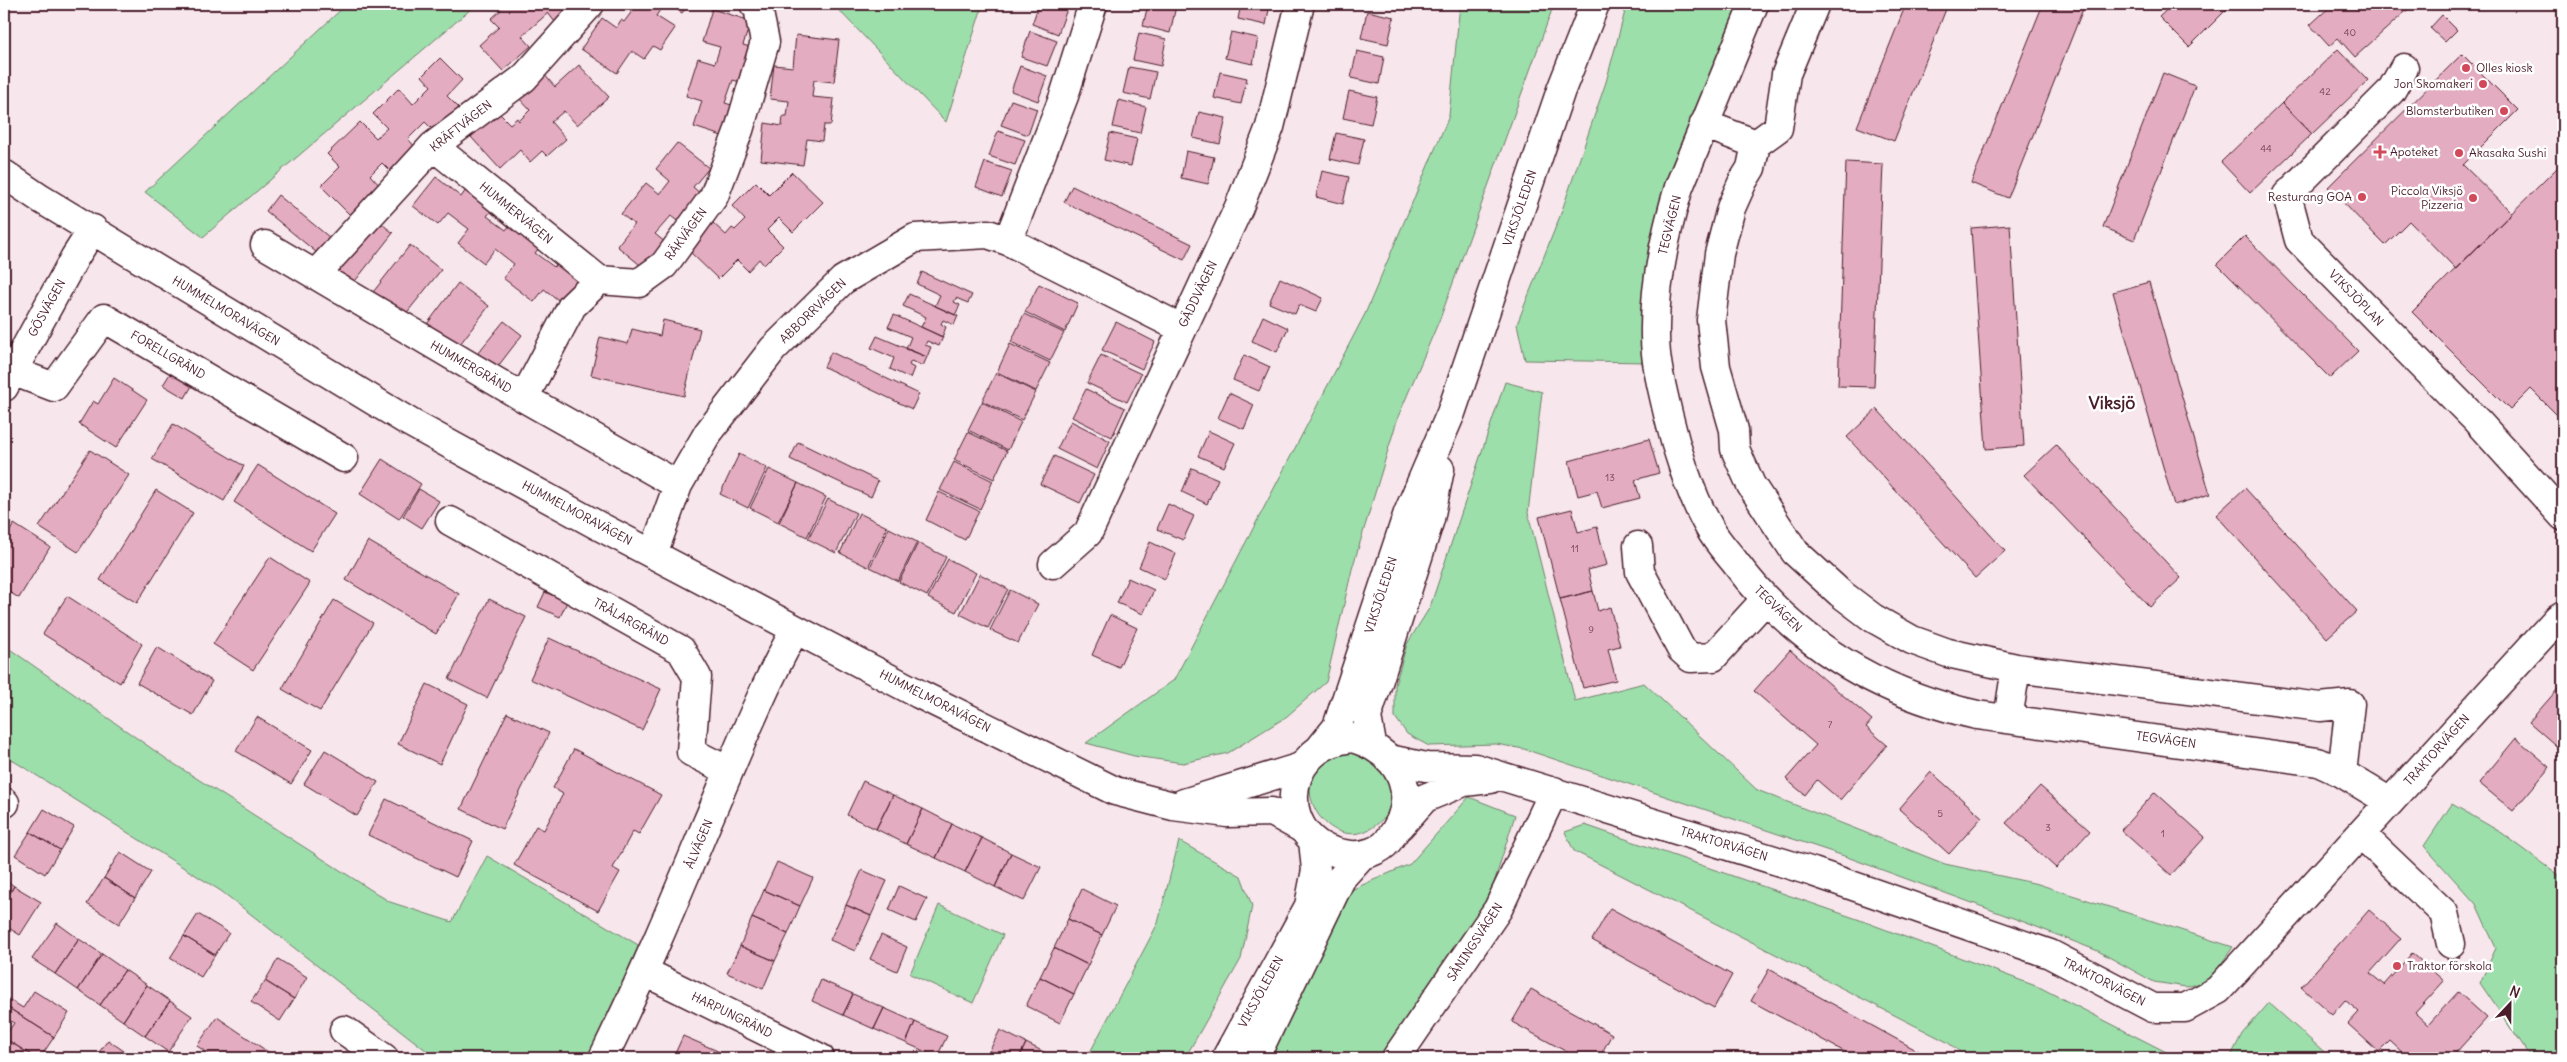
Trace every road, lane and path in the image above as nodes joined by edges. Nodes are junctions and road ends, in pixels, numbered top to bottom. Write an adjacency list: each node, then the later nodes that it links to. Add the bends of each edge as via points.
1 (590, 4): 11 (street, KRÄFTVÄGEN, via 524,78)
2 (754, 4): 17 (street, RÄKVÄGEN, via 758,8 765,42 739,130 714,196 664,264 639,283)
3 (1092, 4): 14 (street, via 1064,96)
4 (1300, 4): 18 (street, GÄDDVÄGEN, via 1270,127 1239,207)
5 (1595, 4): 21 (street, VIKSJÖLEDEN, via 1561,90)
6 (1754, 4): 9 (street, TEGVÄGEN)
7 (1815, 4): 10 (street, via 1786,74 1778,128)
8 (2404, 68): 24 (street, VIKSJÖPLAN, via 2392,91 2287,195 2299,240 2477,421)
9 (1704, 124): 10 (street); 29 (street, TEGVÄGEN, via 1679,187 1663,250 1654,336 1659,376 1675,446 1709,528 1748,581)
10 (1756, 144): 32 (street, via 1752,168 1742,181 1731,208 1719,254 1711,320 1716,367 1734,430 1735,449 1751,485 1795,552 1873,618 1912,640)
11 (433, 146): 16 (street, KRÄFTVÄGEN); 17 (street, HUMMERVÄGEN)
12 (4, 174): 13 (street, HUMMELMORAVÄGEN)
13 (93, 229): 19 (street, GÖSVÄGEN); 27 (street, HUMMELMORAVÄGEN, via 409,422)
14 (1008, 241): 18 (street, ABBORRVÄGEN, via 1043,249); 23 (street, ABBORRVÄGEN, via 988,234 915,238 843,280 773,349 708,433)
15 (264, 246): 16 (street, HUMMERGRÄND)
16 (315, 275): 20 (street, HUMMERGRÄND)
17 (599, 280): 20 (street, via 572,306)
18 (1182, 328): 28 (street, GÄDDVÄGEN, via 1088,533)
19 (8, 379): 22 (street, FORELLGRÄND, via 54,387 104,318)
20 (524, 398): 23 (street, HUMMERGRÄND)
21 (1451, 413): 34 (street, VIKSJÖLEDEN, via 1408,513 1337,727); 35 (street, VIKSJÖLEDEN, via 1430,519 1367,717)
22 (344, 458)
23 (678, 485): 27 (street, ABBORRVÄGEN)
24 (2563, 516)
25 (450, 522): 37 (street, TRÅLARGRÄND, via 681,650 697,677 690,752)
26 (1638, 546): 29 (street, via 1640,572 1681,649 1691,658 1713,657)
27 (653, 554): 31 (street, HUMMELMORAVÄGEN)
28 (1053, 564)
29 (1766, 599): 33 (street, TEGVÄGEN, via 1818,646 1875,680 1944,708)
30 (2563, 615): 41 (street, TRAKTORVÄGEN)
31 (796, 630): 37 (street, ÅLVÄGEN); 42 (street, HUMMELMORAVÄGEN, via 1115,791)
32 (2016, 668): 33 (street); 38 (street, via 2320,707 2350,704)
33 (2008, 719): 38 (street, TEGVÄGEN, via 2318,762)
34 (1321, 747): 35 (street, via 1353,738); 36 (street)
35 (1381, 752): 39 (street, TRAKTORVÄGEN, via 1426,767 1475,768); 43 (street, via 1402,775 1406,800)
36 (1301, 767): 42 (street); 44 (street, via 1292,798 1295,812)
37 (729, 771): 48 (street, ÅLVÄGEN)
38 (2342, 773): 41 (street, TEGVÄGEN)
39 (1504, 778): 40 (street, TRAKTORVÄGEN); 43 (street, TRAKTORVÄGEN, via 1464,782 1425,798)
40 (1554, 791): 45 (street, TRAKTORVÄGEN, via 1813,872 2050,954 2153,1008 2185,1008 2218,990); 55 (street, SÅNINGSVÄGEN, via 1498,910)
41 (2390, 802): 45 (street, TRAKTORVÄGEN)
42 (1173, 806): 44 (street, HUMMELMORAVÄGEN, via 1227,812 1272,812)
43 (1400, 826): 46 (street, via 1384,846)
44 (1308, 834): 46 (street, via 1326,849 1342,855); 53 (street, VIKSJÖLEDEN, via 1316,870 1309,906)
45 (2361, 834): 47 (street, via 2444,913)
46 (1361, 856): 54 (street, VIKSJÖLEDEN, via 1342,877 1262,1043)
47 (2451, 944)
48 (645, 972): 51 (street, ÅLVÄGEN); 52 (street, HARPUNGRÄND)
49 (344, 1030): 50 (street)
50 (384, 1058)
51 (603, 1058)
52 (820, 1058)
53 (1226, 1058)
54 (1251, 1058)
55 (1396, 1058)

